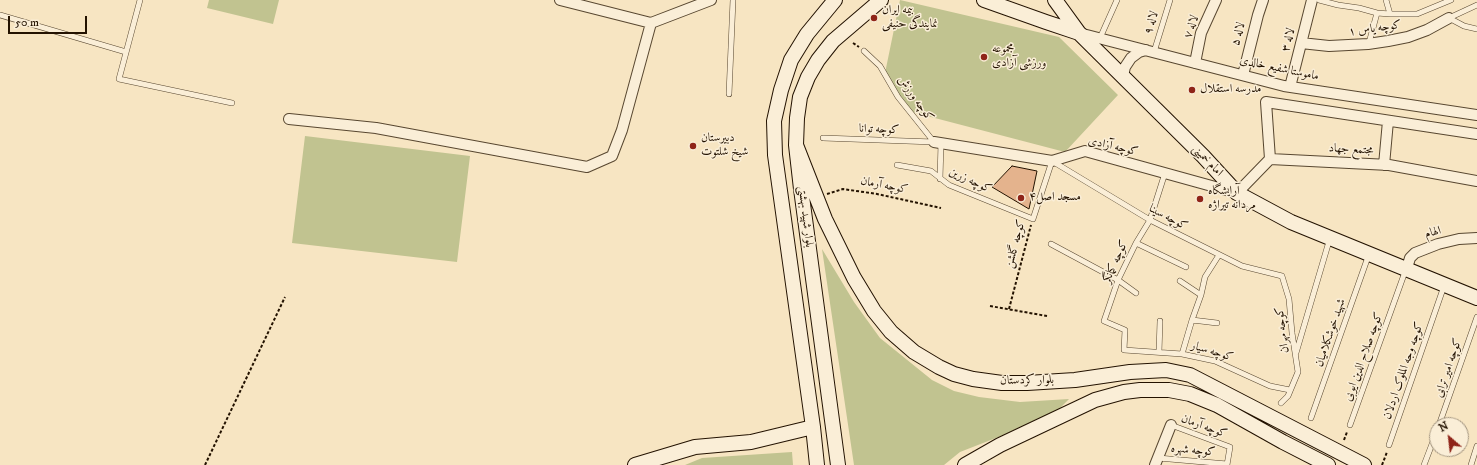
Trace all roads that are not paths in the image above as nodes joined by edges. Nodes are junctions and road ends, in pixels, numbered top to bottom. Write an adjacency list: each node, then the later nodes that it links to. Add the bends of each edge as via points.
1 (140, 0): 30 (lane)
2 (560, 0): 22 (street)
3 (711, 0): 22 (street)
4 (733, 0): 35 (lane)
5 (835, 0): 83 (main road, بلوار شهید بهشتی, via 791,60 774,121 775,155)
6 (881, 0): 43 (main road, بلوار شهید بهشتی, via 832,41 808,77 800,97)
7 (984, 0): 24 (main road, امام خمینی)
8 (1055, 0): 24 (main road)
9 (1117, 0): 25 (lane)
10 (1170, 0): 29 (lane, لاله ۹)
11 (1216, 0): 31 (street, لاله ۷, via 1201,33)
12 (1263, 0): 32 (street, لاله ۵)
13 (1312, 0): 26 (street, لاله ۳)
14 (1319, 0): 18 (lane)
15 (1386, 0): 19 (lane)
16 (1451, 0): 19 (lane, via 1417,14)
17 (1477, 5): 21 (lane)
18 (1377, 13): 19 (lane); 27 (lane)
19 (1390, 14)
20 (0, 15): 30 (lane)
21 (1449, 18): 23 (lane); 27 (street, کوچه یاس ۱, via 1408,37)
22 (651, 23): 38 (street, via 622,130 612,156 587,167 376,128)
23 (1477, 29)
24 (1079, 33): 25 (street, ماموستا شفیع خالدی); 33 (main road, امام خمینی)
25 (1100, 38): 29 (street, ماموستا شفیع خالدی)
26 (1301, 43): 27 (street, کوچه یاس ۱, via 1329,46); 34 (street, لاله ۳)
27 (1368, 44)
28 (864, 51): 42 (lane, کوچه ورزش, via 880,66 898,97)
29 (1150, 51): 31 (street, ماموستا شفیع خالدی); 33 (street, via 1130,58)
30 (126, 52): 36 (lane, via 119,79)
31 (1195, 63): 32 (street, ماموستا شفیع خالدی)
32 (1243, 75): 34 (street, ماموستا شفیع خالدی)
33 (1123, 76): 51 (main road, امام خمینی)
34 (1290, 87): 37 (street, ماموستا شفیع خالدی)
35 (729, 94)
36 (232, 103)
37 (1477, 115)
38 (289, 119)
39 (1388, 121): 40 (street); 44 (street, via 1266,102); 47 (street)
40 (1477, 134)
41 (823, 138): 42 (lane, کوچه توانا)
42 (937, 142): 45 (street, کوچه آزادی); 49 (lane)
43 (796, 145): 91 (main road, بلوار شهید بهشتی); 94 (main road, بلوار کردستان, via 825,219 854,278 874,311 891,332 914,352 939,367 973,379 1002,383 1075,380 1166,370 1190,375)
44 (1270, 159): 47 (street, مجتمع جهاد); 51 (street)
45 (1052, 161): 48 (street, کوچه آزادی, via 1085,151); 52 (lane, کوچه گلشن); 53 (lane, کوچه سینا)
46 (897, 165): 49 (lane, کوچه زرین, via 931,171)
47 (1384, 165): 50 (street, مجتمع جهاد)
48 (1165, 173): 51 (street, کوچه آزادی); 53 (lane, کوچه کمانگر)
49 (940, 178): 52 (lane, کوچه زرین, via 949,185)
50 (1477, 181)
51 (1237, 193): 54 (main road, امام خمینی, via 1291,222)
52 (1033, 219)
53 (1150, 220): 56 (lane, کوچه کمانگر); 59 (lane, کوچه سینا)
54 (1330, 237): 58 (main road, امام خمینی); 76 (lane)
55 (1477, 238): 61 (street, الهام, via 1438,244 1415,253 1410,258)
56 (1136, 243): 60 (lane); 63 (lane, کوچه کمانگر)
57 (1051, 244): 63 (lane)
58 (1369, 254): 61 (main road, امام خمینی); 80 (lane, شهید خوشکلامیان)
59 (1219, 255): 62 (lane, کوچه سینا, via 1242,266); 67 (lane, via 1205,277)
60 (1186, 267)
61 (1407, 268): 65 (main road, امام خمینی); 81 (lane, کوچه صلاح الدین ایوبی)
62 (1282, 276): 76 (lane, کوچه مهران, via 1289,299)
63 (1118, 280): 66 (lane); 73 (lane, کوچه کمانگر, via 1104,321 1125,330)
64 (1180, 281): 67 (lane)
65 (1445, 284): 68 (main road, امام خمینی); 84 (lane, کوچه وجه الملوک اردلان)
66 (1136, 292)
67 (1201, 295): 70 (lane)
68 (1477, 298)
69 (1477, 317): 79 (lane, کوچه امیر ترابی)
70 (1192, 320): 72 (lane); 75 (lane)
71 (1160, 321): 74 (lane)
72 (1217, 323)
73 (1124, 350): 74 (lane, کوچه سیار)
74 (1159, 352): 75 (lane, کوچه سیار)
75 (1182, 354): 77 (lane, کوچه سیار, via 1215,361 1270,386)
76 (1296, 354): 77 (lane, کوچه مهران, via 1298,372)
77 (1290, 390): 78 (lane, کوچه مهران)
78 (1281, 403)
79 (1442, 417)
80 (1311, 418)
81 (1350, 425)
82 (1170, 426): 87 (street); 88 (lane, کوچه آرمان, via 1230,447)
83 (813, 427): 89 (main road, via 751,442 695,447); 90 (main road, بلوار شهید بهشتی)
84 (1389, 445)
85 (1477, 446): 96 (lane)
86 (1429, 452): 95 (lane)
87 (1156, 461): 88 (lane, کوچه شهره)
88 (1227, 464)
89 (635, 465)
90 (817, 465)
91 (838, 465)
92 (965, 465): 93 (main road, via 1000,445 1095,400 1140,390 1169,390 1190,394 1217,405)
93 (1328, 465)
94 (1364, 465)
95 (1424, 465)
96 (1471, 465)

